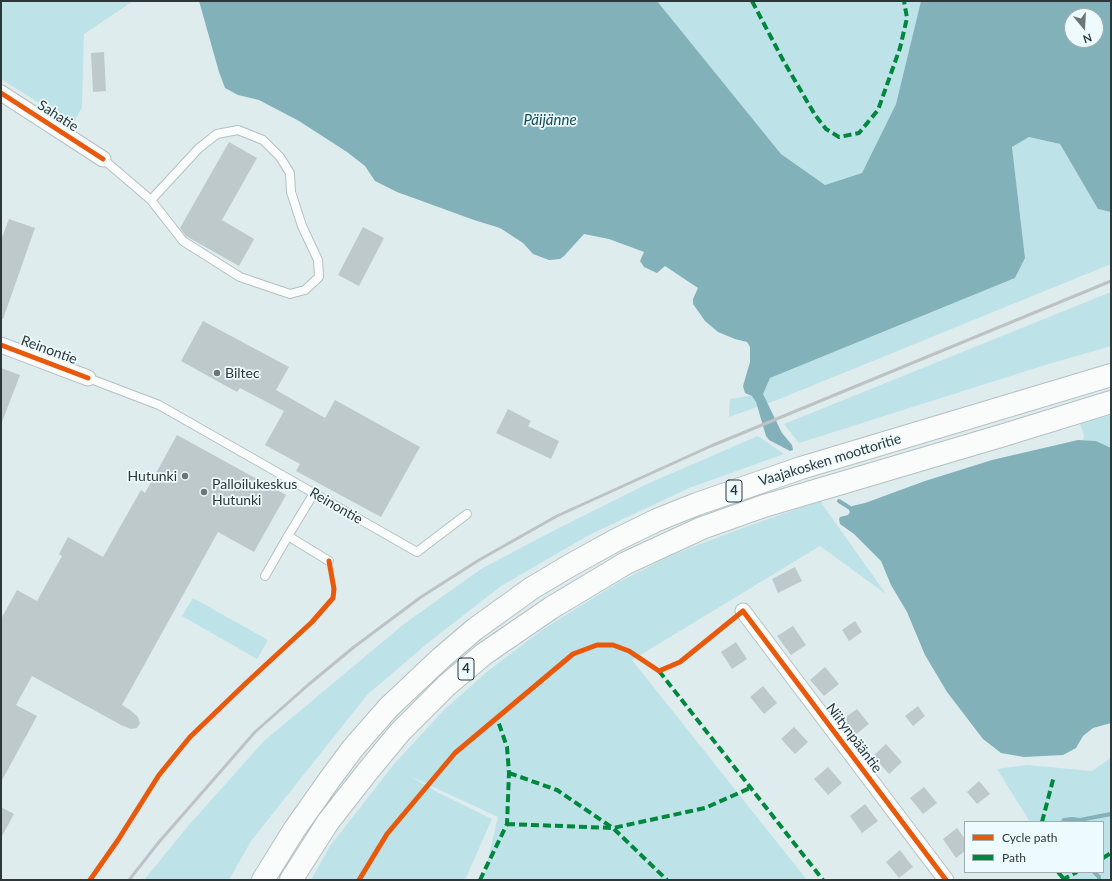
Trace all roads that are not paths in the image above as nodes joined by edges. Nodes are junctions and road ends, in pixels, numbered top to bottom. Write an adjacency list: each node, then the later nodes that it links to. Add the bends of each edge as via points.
1 (1, 93): 2 (street, Sahatie)
2 (103, 159): 3 (lane)
3 (151, 200): 3 (lane, via 183,241 240,277 290,294 305,290 319,277 318,260 302,226 291,192 290,173 280,157 263,140 238,130 217,134 199,148)
4 (1, 345): 6 (street, Reinontie)
5 (1111, 374): 14 (highway, Vaajakosken moottoritie / 4, via 802,468 697,504 616,540 532,588 475,629 389,707 330,779 294,830)
6 (88, 378): 8 (lane, Reinontie, via 159,404)
7 (1111, 402): 15 (highway, Vaajakosken moottoritie / 4, via 764,506 702,528 626,563 551,608 484,654 447,686 400,732 367,772 328,822)
8 (314, 493): 9 (lane, Reinontie, via 417,552); 10 (lane)
9 (467, 514)
10 (288, 536): 11 (lane); 12 (lane)
11 (329, 561)
12 (265, 576)
13 (743, 611): 16 (street, Niitynpääntie)
14 (264, 880)
15 (292, 880)
16 (946, 880)

